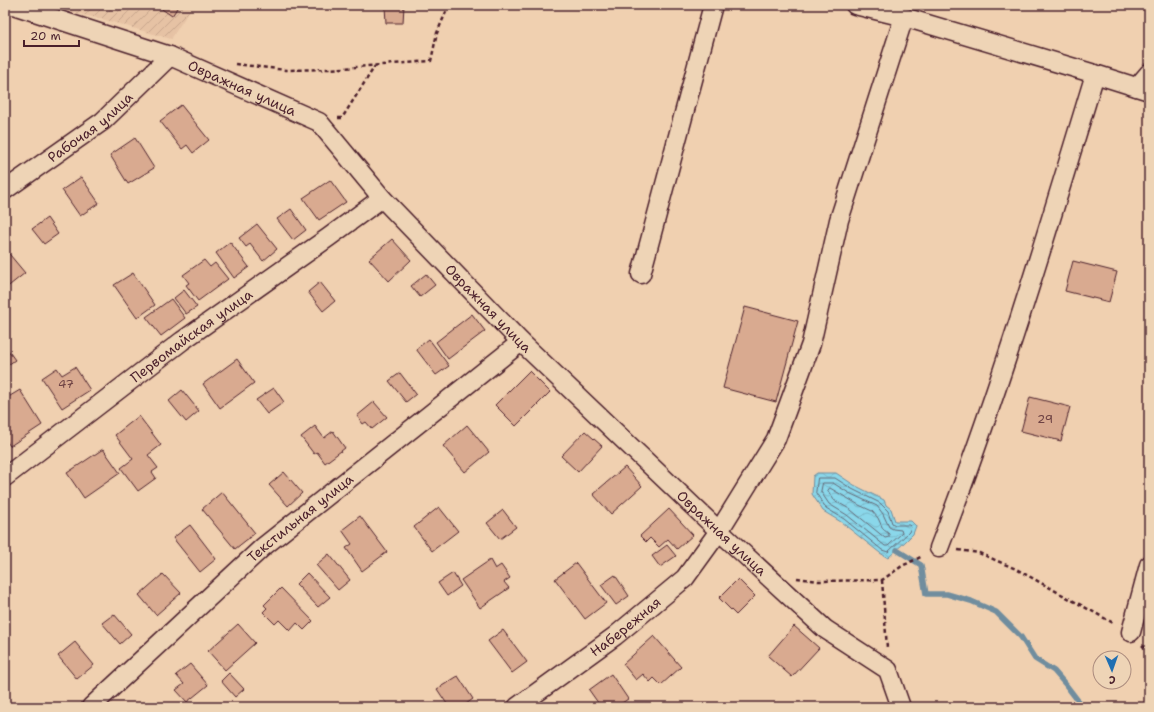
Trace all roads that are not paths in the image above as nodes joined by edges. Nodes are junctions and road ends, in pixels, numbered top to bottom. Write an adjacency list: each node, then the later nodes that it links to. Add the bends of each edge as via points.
1 (13, 5): 5 (street, Овражная улица)
2 (713, 5): 11 (street)
3 (855, 5): 4 (street)
4 (904, 16): 7 (street); 14 (street, Набережная, via 839,220 811,344 776,438)
5 (170, 56): 9 (street, Рабочая улица, via 103,121); 10 (street, Овражная улица, via 319,122)
6 (1149, 72): 8 (street)
7 (1095, 74): 8 (street); 15 (street, via 968,474)
8 (1143, 89)
9 (5, 190)
10 (382, 198): 12 (street, Овражная улица); 13 (street, Первомайская улица, via 182,340)
11 (641, 274)
12 (521, 342): 14 (street, Овражная улица); 18 (street, Текстильная улица, via 263,547)
13 (5, 477)
14 (719, 531): 19 (street, Набережная, via 685,578 615,636); 20 (street, Овражная улица, via 825,629 888,670)
15 (939, 548)
16 (1149, 565): 17 (street)
17 (1131, 632)
18 (91, 707)
19 (517, 707)
20 (901, 707)

